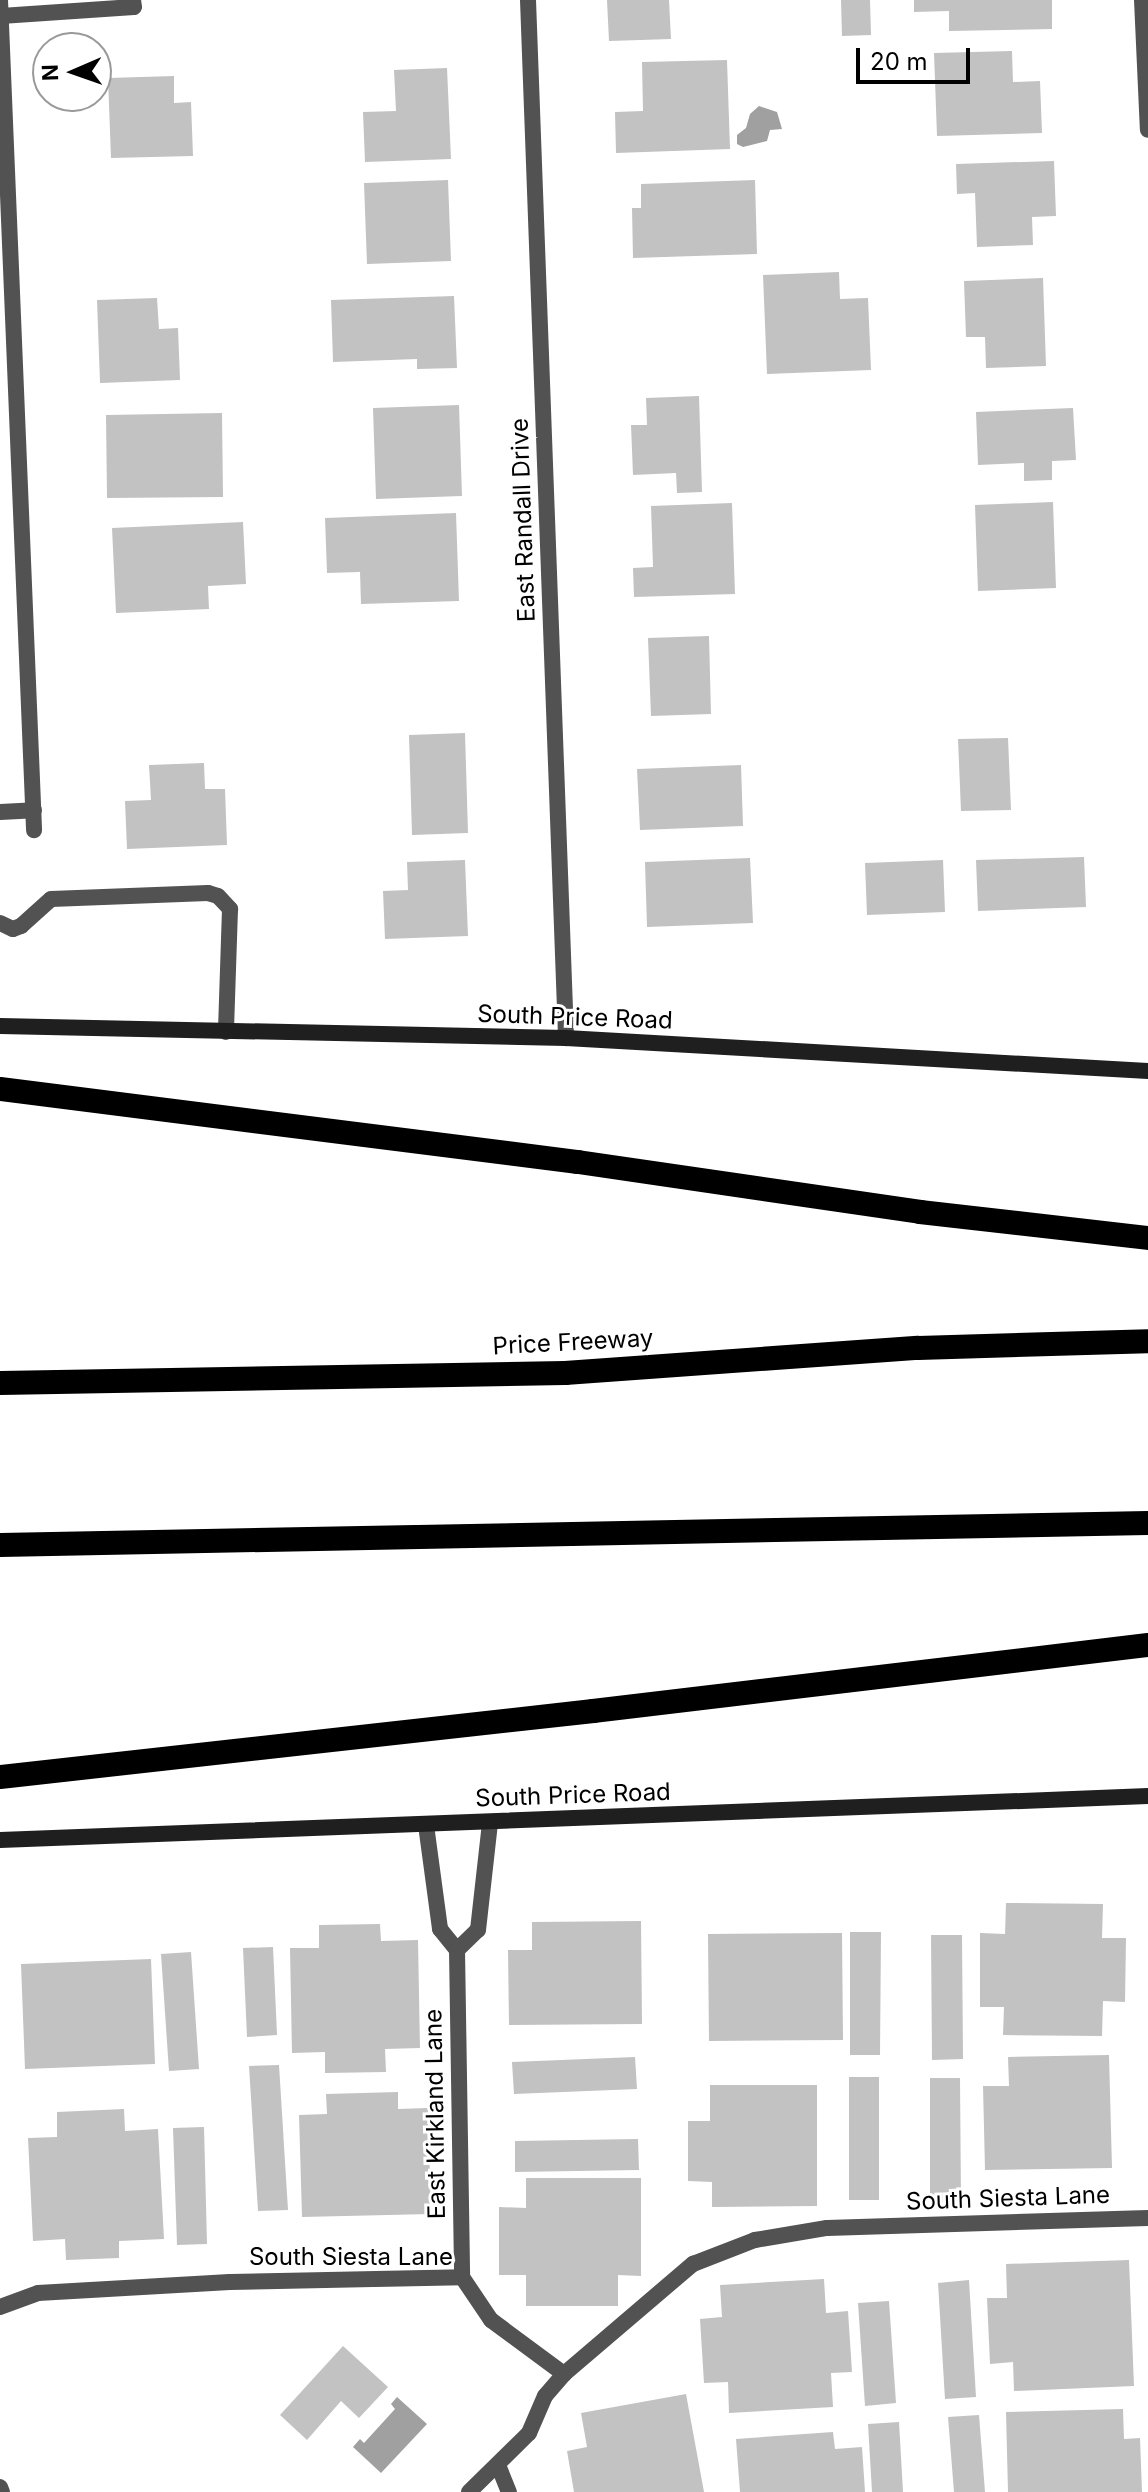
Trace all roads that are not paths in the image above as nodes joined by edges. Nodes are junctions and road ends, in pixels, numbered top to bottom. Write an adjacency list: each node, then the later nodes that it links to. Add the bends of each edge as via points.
1 (0, 0): 5 (street)
2 (133, 0): 5 (street, via 134,7)
3 (528, 0): 13 (street, East Randall Drive)
4 (1142, 0): 6 (street)
5 (1, 16): 7 (street)
6 (1148, 130)
7 (34, 810): 8 (street); 9 (street)
8 (0, 812)
9 (34, 830)
10 (0, 923): 12 (street, via 13,929 21,926 51,899 218,896 230,909)
11 (0, 1026): 12 (main road, South Price Road)
12 (226, 1032): 13 (main road, South Price Road)
13 (566, 1038): 14 (main road, South Price Road)
14 (1148, 1071)
15 (0, 1089): 16 (highway)
16 (1148, 1238)
17 (1148, 1341): 18 (highway, Price Freeway, via 918,1348 565,1373)
18 (0, 1383)
19 (1148, 1523): 20 (highway)
20 (0, 1545)
21 (1148, 1645): 22 (highway)
22 (0, 1777)
23 (1148, 1796): 24 (main road, South Price Road)
24 (490, 1823): 25 (main road, South Price Road); 27 (street, via 478,1930)
25 (426, 1825): 26 (main road, South Price Road); 27 (street, East Kirkland Lane, via 440,1929)
26 (0, 1840)
27 (457, 1950): 29 (street, East Kirkland Lane)
28 (1148, 2218): 31 (street, South Siesta Lane, via 827,2228 755,2240 693,2264)
29 (462, 2277): 30 (street, South Siesta Lane, via 38,2293); 31 (street, South Siesta Lane, via 491,2320)
30 (0, 2307)
31 (564, 2374): 32 (street, via 545,2396 529,2433)
32 (498, 2465): 33 (street); 34 (street)
33 (469, 2492)
34 (509, 2492)

